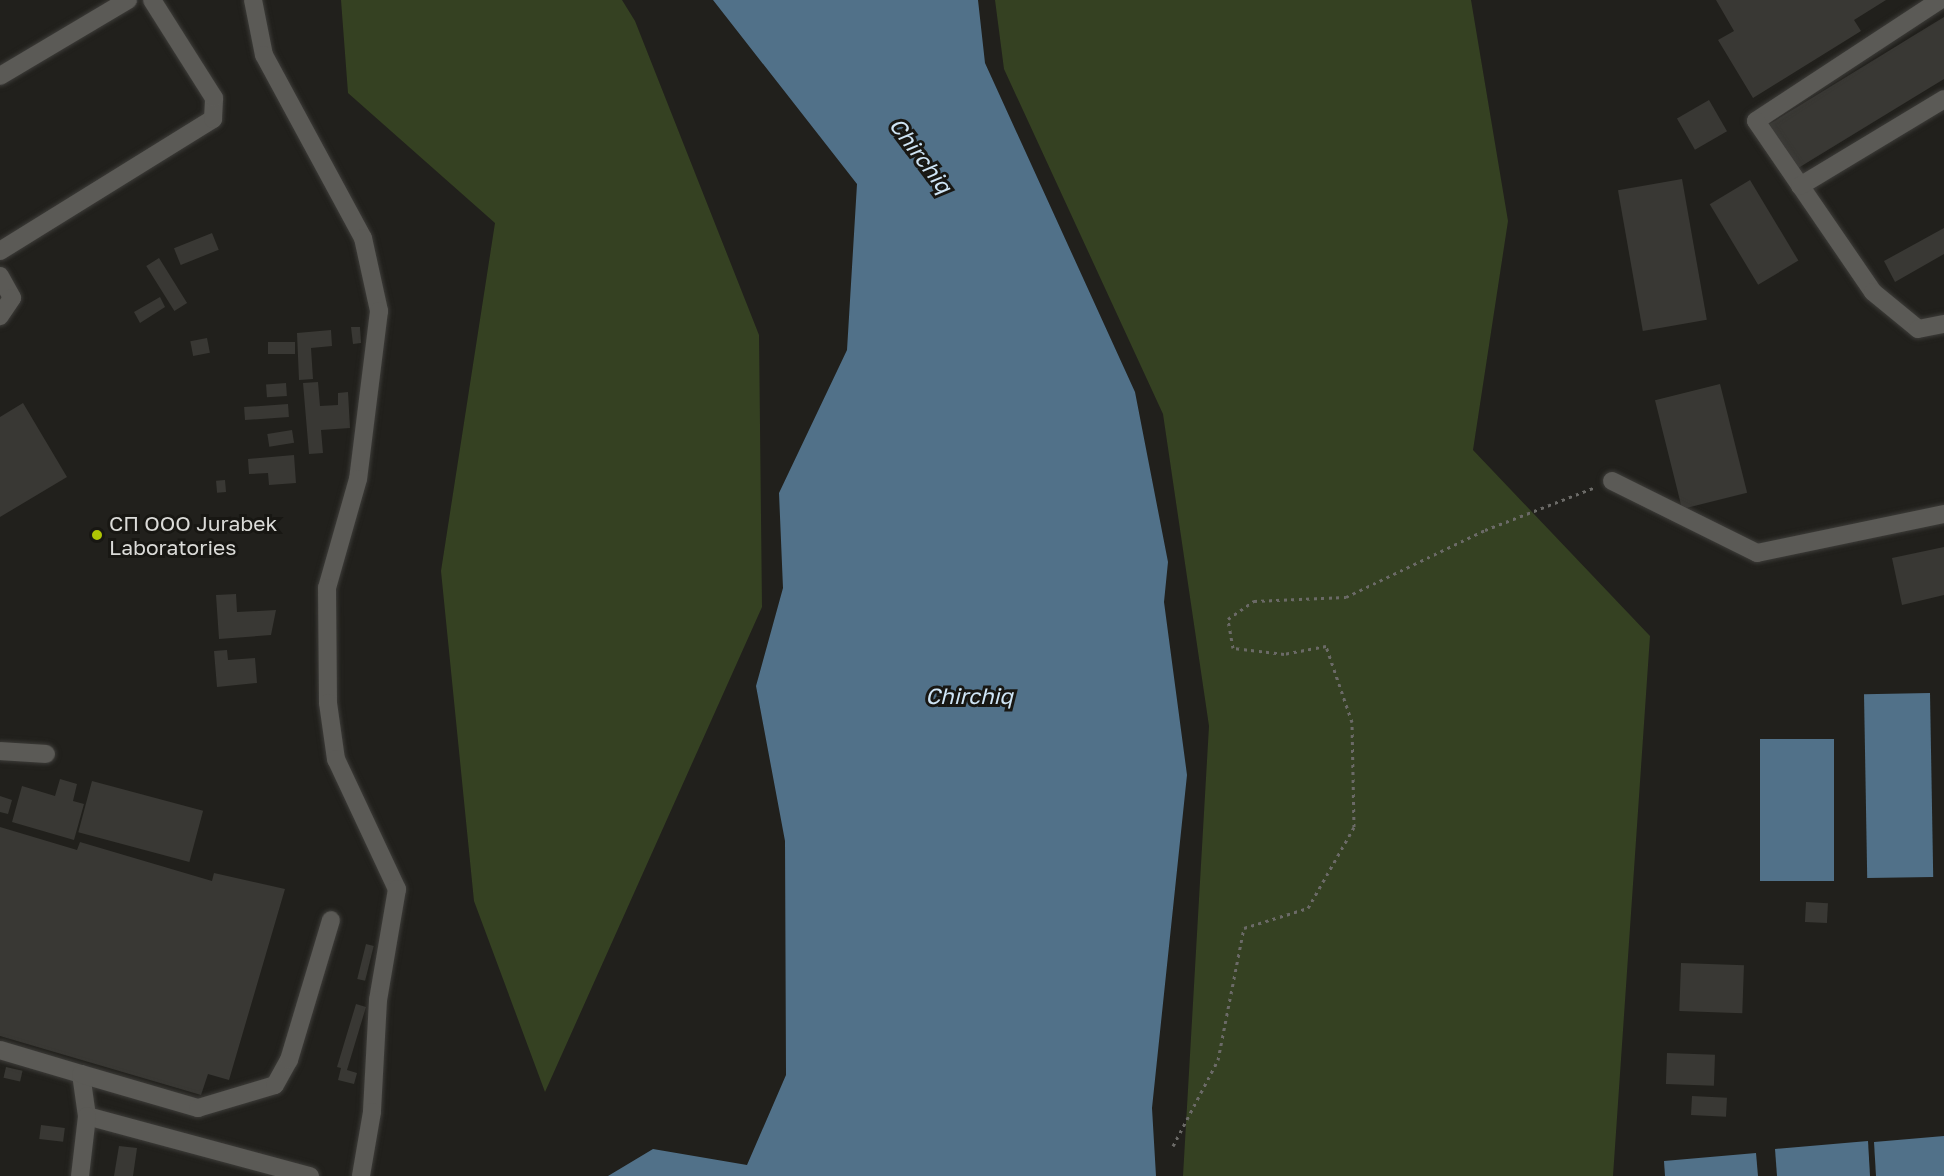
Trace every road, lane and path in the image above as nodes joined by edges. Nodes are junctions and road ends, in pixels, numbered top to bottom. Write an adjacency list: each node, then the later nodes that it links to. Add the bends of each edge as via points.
1 (128, 0): 5 (street)
2 (152, 0): 8 (street, via 214,98 213,118)
3 (253, 0): 23 (street, via 264,55 363,238 379,311 358,478 327,588 328,703 336,759 397,889 378,1000 372,1112)
4 (1940, 0): 7 (street, via 1756,121)
5 (0, 76)
6 (1944, 99): 7 (street)
7 (1800, 186): 11 (street, via 1873,292 1918,329)
8 (0, 251)
9 (0, 276): 10 (street, via 12,298)
10 (0, 316)
11 (1944, 324)
12 (1612, 481): 13 (street, via 1757,553); 20 (path, via 1485,530 1346,597 1254,601 1228,619 1233,648 1284,654 1326,646 1352,722 1354,827 1308,908 1244,928 1218,1060)
13 (1944, 514)
14 (0, 751): 15 (street)
15 (46, 754)
16 (331, 920): 18 (street, via 289,1060 275,1085 198,1108)
17 (0, 1050): 18 (street)
18 (81, 1074): 19 (street)
19 (87, 1116): 21 (street); 22 (street)
20 (1173, 1146)
21 (80, 1176)
22 (310, 1176)
23 (361, 1176)

